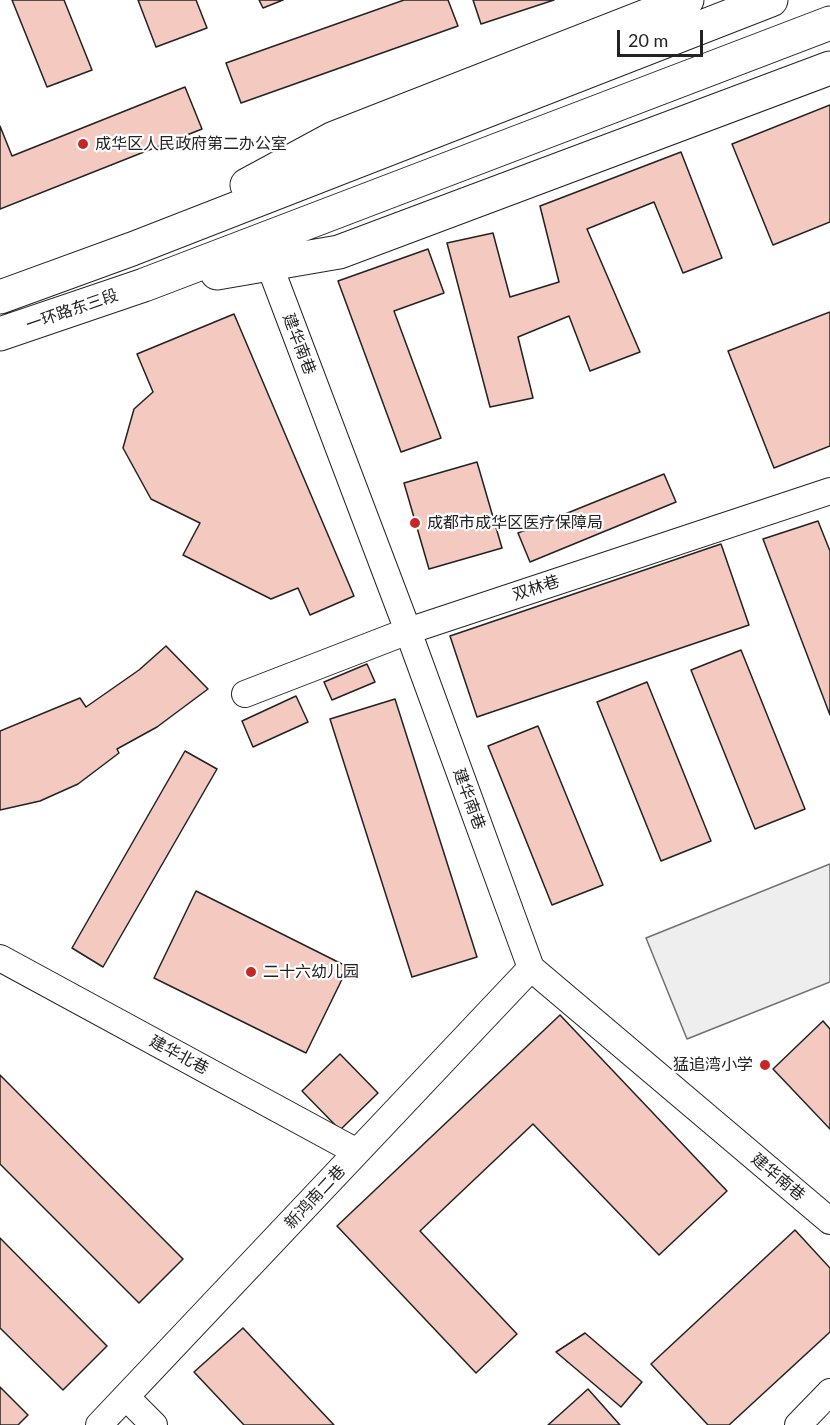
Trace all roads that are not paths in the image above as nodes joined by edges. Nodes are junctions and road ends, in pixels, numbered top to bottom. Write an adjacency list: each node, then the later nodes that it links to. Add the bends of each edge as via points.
1 (687, 0): 5 (main road, via 334,138)
2 (771, 0): 5 (main road)
3 (830, 23): 7 (main road)
4 (830, 68): 6 (main road, via 339,252)
5 (132, 249): 8 (main road)
6 (269, 264): 7 (main road); 11 (street, 建华南巷)
7 (144, 285): 9 (main road, 一环路东三段)
8 (0, 297)
9 (0, 334)
10 (830, 491): 11 (street, 双林巷)
11 (408, 631): 12 (street, 双林巷); 14 (street, 建华南巷)
12 (245, 694)
13 (0, 958): 15 (street, 建华北巷)
14 (531, 968): 15 (street, 新鸿南二巷); 16 (street, 建华南巷)
15 (357, 1152): 18 (street, 新鸿南二巷)
16 (830, 1221)
17 (830, 1392): 21 (street)
18 (126, 1397): 19 (street, 新鸿南二巷); 20 (street)
19 (99, 1425)
20 (154, 1425)
21 (798, 1425)

